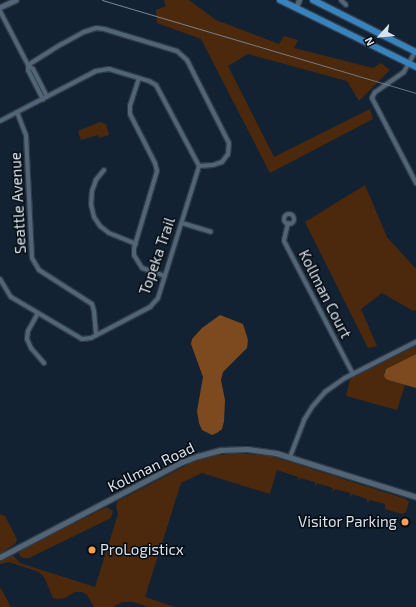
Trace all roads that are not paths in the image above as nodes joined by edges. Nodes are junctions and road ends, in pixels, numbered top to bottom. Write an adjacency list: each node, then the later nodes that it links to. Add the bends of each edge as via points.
1 (16, 0): 7 (street)
2 (280, 0): 8 (main road)
3 (299, 0): 8 (street)
4 (313, 0): 10 (main road)
5 (341, 0): 6 (street)
6 (346, 5)
7 (0, 7)
8 (296, 7): 11 (main road)
9 (0, 12): 12 (street)
10 (416, 52): 11 (street)
11 (409, 64): 13 (main road); 20 (street, via 403,73 372,96)
12 (28, 66): 15 (street); 18 (street, via 62,44 94,28 181,53 228,141 229,150 224,160 215,165)
13 (416, 67)
14 (139, 78): 15 (street, via 102,69); 18 (street, via 153,83 159,89); 24 (street, via 130,105 130,114 157,171)
15 (45, 98): 16 (street)
16 (17, 112): 17 (street); 28 (street, Seattle Avenue, via 26,135 32,258 40,270 89,301 94,309)
17 (0, 121)
18 (199, 166): 21 (street, Topeka Trail)
19 (104, 170): 24 (street, via 92,191 94,217 109,233)
20 (416, 183)
21 (182, 223): 23 (street); 25 (street, Topeka Trail)
22 (288, 224): 31 (street, Kollman Court, via 284,241)
23 (211, 232)
24 (136, 244): 25 (street, via 134,257 139,266)
25 (166, 276): 28 (street, Topeka Trail, via 155,304)
26 (0, 279): 27 (street, via 9,295)
27 (38, 313): 28 (street, Topeka Trail, via 76,337 84,340); 30 (street, via 28,331 27,339)
28 (96, 336)
29 (416, 342): 31 (street)
30 (44, 363)
31 (353, 374): 32 (street, via 333,386 312,407 301,426)
32 (290, 457): 33 (street, Kollman Road); 34 (street, Kollman Road, via 264,450 242,449 221,450 198,456)
33 (416, 497)
34 (0, 557)

